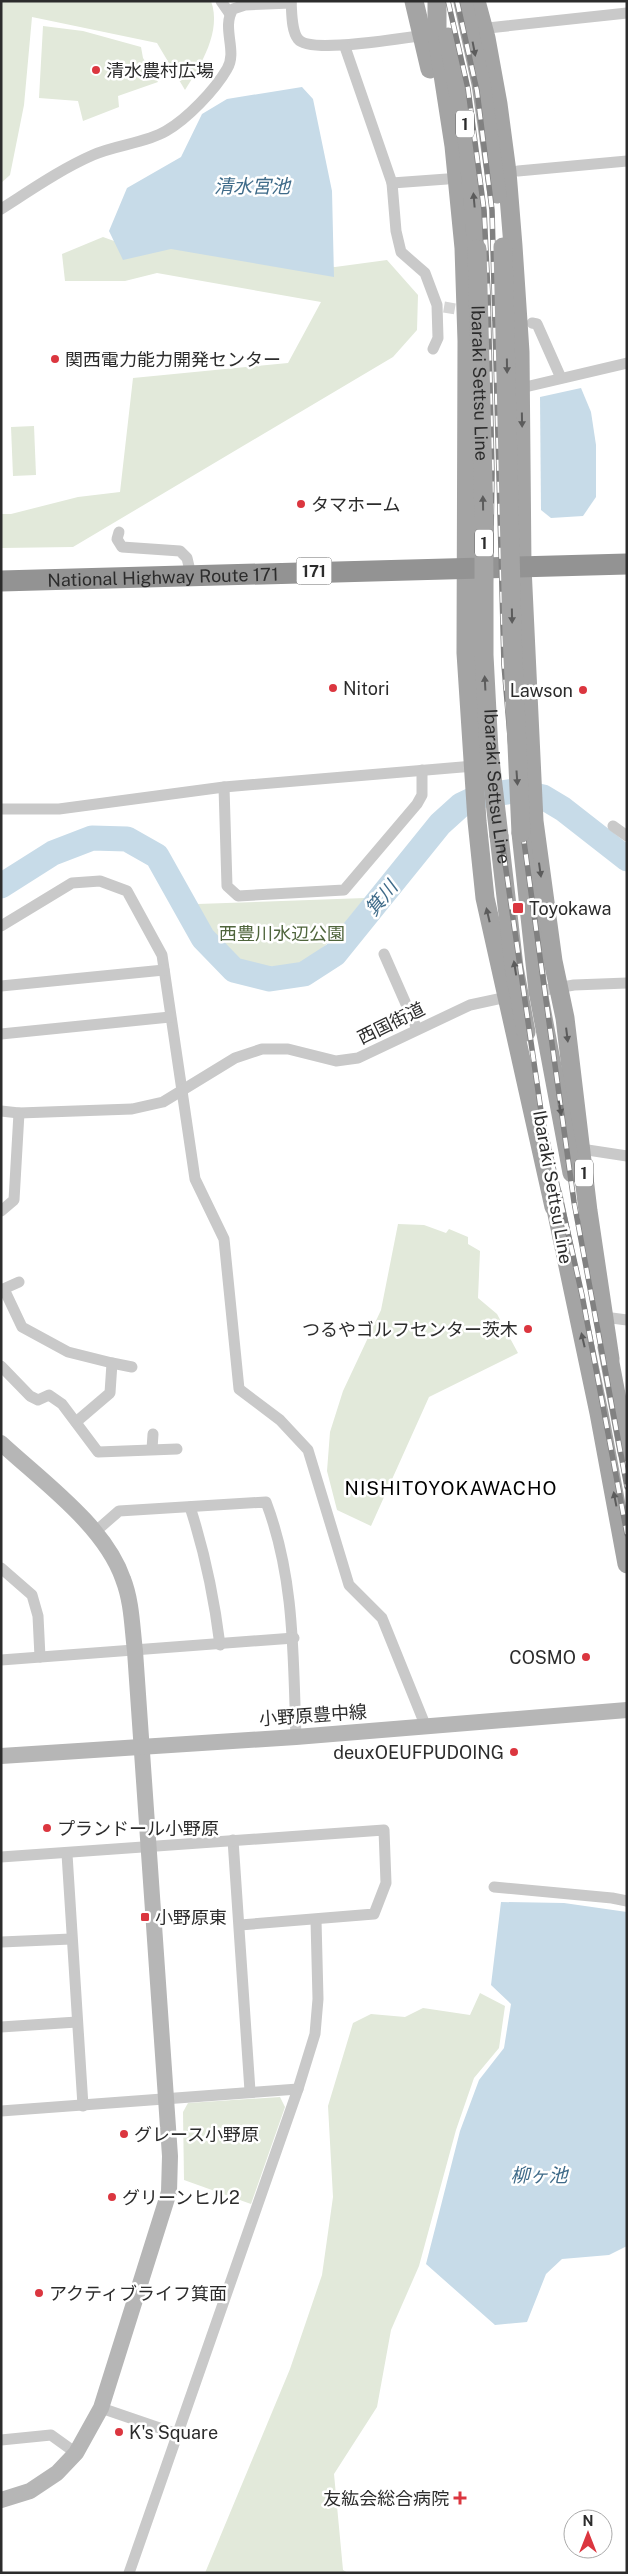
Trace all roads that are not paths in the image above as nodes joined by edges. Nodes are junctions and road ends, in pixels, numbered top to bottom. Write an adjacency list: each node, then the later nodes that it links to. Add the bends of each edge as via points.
1 (221, 1): 9 (street)
2 (414, 1): 11 (main road, 1)
3 (438, 1): 21 (main road, 1, via 437,36 461,210); 45 (main road, Ibaraki Settsu Line / 1, one-way to 3, bridge, via 484,680 484,520 477,248 468,145 452,51)
4 (463, 1): 36 (main road, Ibaraki Settsu Line / 1, one-way to 36, bridge, via 488,125 503,247 513,664)
5 (476, 1): 20 (main road, via 486,38 503,139)
6 (489, 1): 10 (main road, 1)
7 (291, 2): 9 (street, via 240,5); 12 (street, via 294,33 299,41)
8 (627, 13): 10 (street)
9 (230, 14): 17 (street, via 228,68 204,99 166,132 95,154)
10 (492, 28): 14 (main road, 1, via 509,99)
11 (425, 35): 12 (street); 15 (main road, 1)
12 (345, 47): 16 (street)
13 (627, 161): 14 (street)
14 (518, 171): 20 (main road, 1, via 526,270)
15 (447, 179): 16 (street); 21 (main road, 1, via 456,316 461,350)
16 (392, 183): 19 (street, via 401,252 425,272 440,306 438,338)
17 (1, 209)
18 (532, 323): 23 (street, via 537,324)
19 (433, 349)
20 (520, 352): 24 (main road, 1)
21 (466, 356): 27 (main road, 1)
22 (627, 363): 23 (street)
23 (561, 378): 24 (street)
24 (521, 388): 28 (main road, 1, one-way to 28)
25 (119, 532): 29 (street, via 117,539 122,547 180,551 187,558)
26 (627, 564): 28 (highway, National Highway Route 171 / 171)
27 (467, 567): 28 (highway, National Highway Route 171 / 171); 29 (highway, National Highway Route 171 / 171); 32 (main road, 1, via 466,653)
28 (522, 567): 36 (main road, 1, via 531,776)
29 (191, 575): 30 (highway, National Highway Route 171 / 171)
30 (1, 581)
31 (422, 770): 32 (street); 33 (street); 33 (street, via 420,800 344,890 238,896 228,886)
32 (475, 772): 45 (main road, 1, one-way to 32, via 484,898)
33 (224, 787): 34 (street, via 59,809)
34 (1, 809)
35 (613, 826): 37 (street)
36 (527, 827): 43 (main road, 1, one-way to 43); 44 (main road, Ibaraki Settsu Line / 1)
37 (627, 836)
38 (1, 926): 40 (street, via 72,883 100,881 127,891 162,955)
39 (384, 954): 47 (street)
40 (164, 970): 42 (street); 46 (street)
41 (627, 983): 43 (street, 西国街道)
42 (1, 986)
43 (559, 987): 44 (street, 西国街道); 52 (main road, 1, one-way to 52)
44 (538, 991): 45 (street, 西国街道); 59 (main road, Ibaraki Settsu Line / 1, one-way to 59, via 584,1242)
45 (512, 996): 47 (street, 西国街道, via 470,1005); 71 (main road, Ibaraki Settsu Line / 1, one-way to 45, via 599,1413)
46 (170, 1016): 48 (street); 49 (street)
47 (417, 1028): 49 (street, 西国街道, via 358,1058 336,1061 288,1049 262,1049 235,1058)
48 (1, 1034)
49 (181, 1091): 51 (street, 西国街道, via 164,1102 132,1109); 79 (street, via 195,1179 224,1239 240,1389 280,1420 308,1450 349,1585 382,1618)
50 (1, 1111): 51 (street, 西国街道)
51 (19, 1113): 54 (street, via 14,1200)
52 (581, 1149): 53 (street); 57 (main road, 1)
53 (627, 1156)
54 (1, 1211)
55 (19, 1282): 56 (street)
56 (3, 1289): 60 (street, via 22,1327 68,1352)
57 (604, 1317): 58 (street); 59 (main road, 1)
58 (627, 1320)
59 (610, 1359): 68 (main road, Ibaraki Settsu Line / 1)
60 (112, 1363): 62 (street); 63 (street, via 110,1393)
61 (1, 1366): 63 (street, via 30,1396 38,1400 50,1395)
62 (132, 1367)
63 (76, 1422): 66 (street, via 98,1452)
64 (153, 1434): 66 (street)
65 (1, 1443): 70 (street)
66 (152, 1449): 67 (street)
67 (177, 1449)
68 (627, 1452)
69 (190, 1507): 70 (street, via 119,1511); 73 (street, via 266,1502 286,1572); 74 (street, via 204,1552)
70 (96, 1531): 75 (street, via 124,1579)
71 (627, 1564)
72 (1, 1568): 76 (street, via 32,1595 38,1616)
73 (294, 1638): 74 (street); 80 (street)
74 (220, 1645): 75 (street)
75 (135, 1651): 76 (street); 81 (street)
76 (40, 1657): 77 (street)
77 (1, 1660)
78 (627, 1710): 79 (street, 小野原豊中線)
79 (426, 1727): 80 (street, 小野原豊中線)
80 (296, 1737): 81 (street, 小野原豊中線)
81 (141, 1747): 82 (street, 小野原豊中線); 84 (street)
82 (1, 1756)
83 (233, 1840): 84 (street); 89 (street, via 384,1830 386,1882 374,1914); 90 (street)
84 (149, 1846): 85 (street); 97 (street)
85 (67, 1854): 86 (street); 91 (street)
86 (1, 1857)
87 (494, 1887): 88 (street)
88 (627, 1901)
89 (316, 1920): 90 (street); 95 (street, via 318,1999 315,2034)
90 (240, 1925): 96 (street)
91 (71, 1939): 92 (street); 93 (street)
92 (1, 1942)
93 (77, 2022): 94 (street); 98 (street)
94 (1, 2027)
95 (298, 2089): 96 (street); 101 (street)
96 (250, 2091): 97 (street)
97 (168, 2098): 98 (street); 100 (street, via 169,2192)
98 (83, 2106): 99 (street)
99 (1, 2111)
100 (101, 2408): 101 (street); 103 (street)
101 (177, 2434): 105 (street)
102 (1, 2440): 103 (street, via 51,2435)
103 (76, 2453): 104 (street, via 57,2474 30,2491)
104 (1, 2500)
105 (129, 2573)

